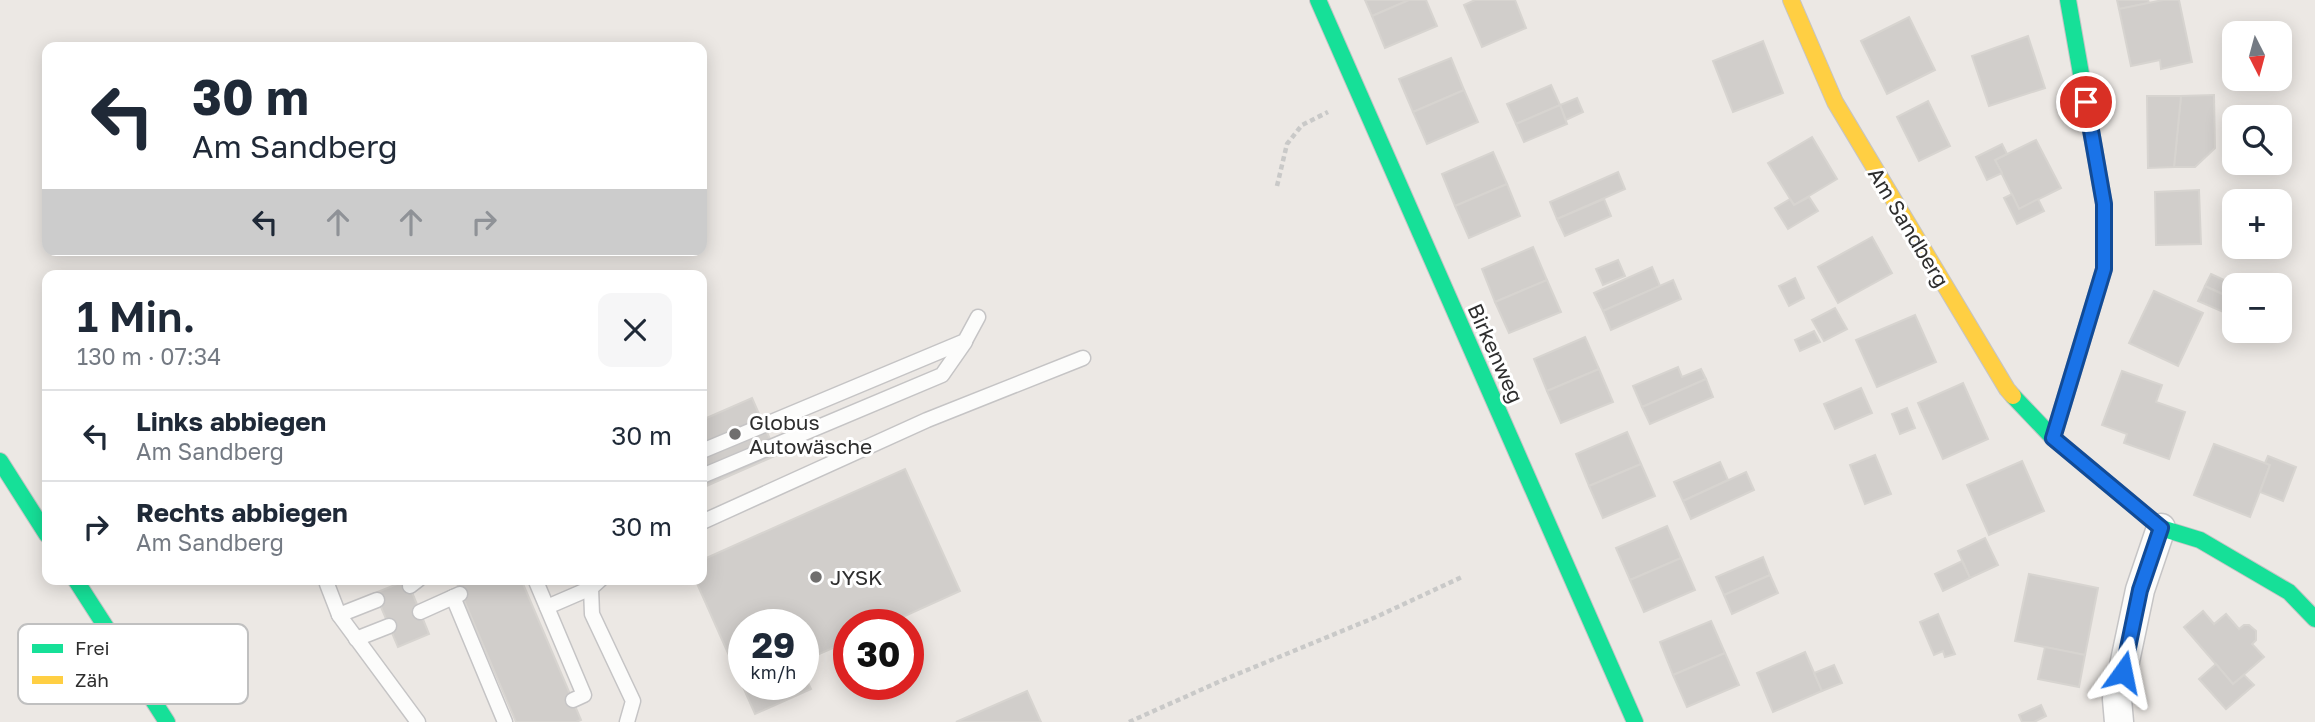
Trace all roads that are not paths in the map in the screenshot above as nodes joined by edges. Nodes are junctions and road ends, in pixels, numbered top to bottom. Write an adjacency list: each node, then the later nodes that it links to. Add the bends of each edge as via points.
1 (1318, 0): 33 (street, Birkenweg)
2 (1791, 0): 7 (street, Am Sandberg, via 1835,102 1890,195 2007,389)
3 (2068, 0): 7 (street, via 2104,204 2104,269)
4 (978, 317): 5 (lane)
5 (965, 341): 8 (lane); 10 (lane, via 942,375)
6 (1083, 358): 11 (lane, via 927,420)
7 (2053, 438): 13 (street, Am Sandberg)
8 (707, 449)
9 (0, 461): 12 (street)
10 (707, 474)
11 (707, 520)
12 (42, 528)
13 (2161, 528): 23 (street, Am Sandberg, via 2200,540 2289,592); 34 (street, via 2140,590 2118,699)
14 (79, 585): 24 (street)
15 (327, 585): 22 (lane)
16 (536, 585): 20 (lane)
17 (590, 585): 20 (lane)
18 (596, 585): 32 (lane, via 592,614 633,701)
19 (377, 600): 22 (lane)
20 (540, 602): 27 (lane, via 564,664 584,695)
21 (420, 612): 31 (lane, via 457,595 498,692)
22 (339, 615): 26 (lane)
23 (2315, 619)
24 (104, 624)
25 (388, 625): 26 (lane)
26 (356, 639): 30 (lane)
27 (573, 700)
28 (155, 704): 29 (street)
29 (167, 722)
30 (418, 722)
31 (505, 722)
32 (627, 722)
33 (1635, 722)
34 (2119, 722)

